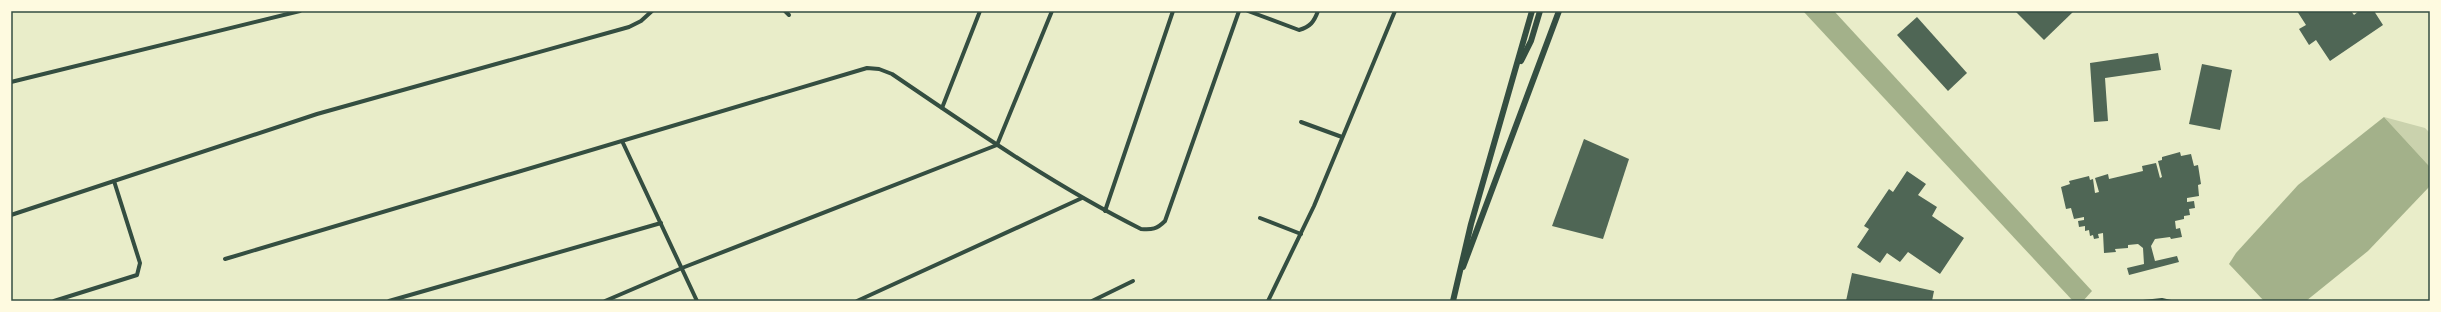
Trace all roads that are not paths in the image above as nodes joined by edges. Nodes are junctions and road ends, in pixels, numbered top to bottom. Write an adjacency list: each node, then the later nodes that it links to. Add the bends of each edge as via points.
1 (300, 11): 16 (street)
2 (652, 11): 22 (street, via 642,21 629,27 317,114)
3 (786, 11): 14 (street)
4 (980, 11): 17 (street)
5 (1052, 11): 21 (street)
6 (1173, 11): 24 (street)
7 (1240, 11): 24 (street, via 1165,221 1158,228 1141,229)
8 (1248, 11): 9 (street, via 1299,30 1314,21)
9 (1318, 11)
10 (1395, 11): 19 (street)
11 (1532, 11): 15 (main road)
12 (1540, 11): 15 (main road, via 1531,41)
13 (1558, 12): 31 (main road, via 1469,256)
14 (789, 15)
15 (1514, 75): 31 (main road)
16 (11, 82)
17 (942, 108): 20 (street, via 892,74 867,68); 21 (street)
18 (1301, 122): 19 (street)
19 (1342, 137): 28 (street)
20 (623, 143): 27 (street); 29 (street)
21 (997, 146): 23 (street); 30 (street)
22 (114, 181): 25 (street); 33 (street, via 140,270 137,275)
23 (1082, 198): 24 (street); 37 (street)
24 (1105, 211)
25 (11, 215)
26 (1260, 218): 28 (street)
27 (661, 223): 30 (street); 34 (street)
28 (1301, 234): 39 (street)
29 (225, 259)
30 (682, 268): 35 (street); 36 (street)
31 (1459, 275): 40 (main road)
32 (1133, 281): 38 (street)
33 (54, 301)
34 (389, 301)
35 (604, 301)
36 (697, 301)
37 (857, 301)
38 (1092, 301)
39 (1268, 301)
40 (1453, 301)
41 (2143, 301): 42 (lane)
42 (2171, 301)

